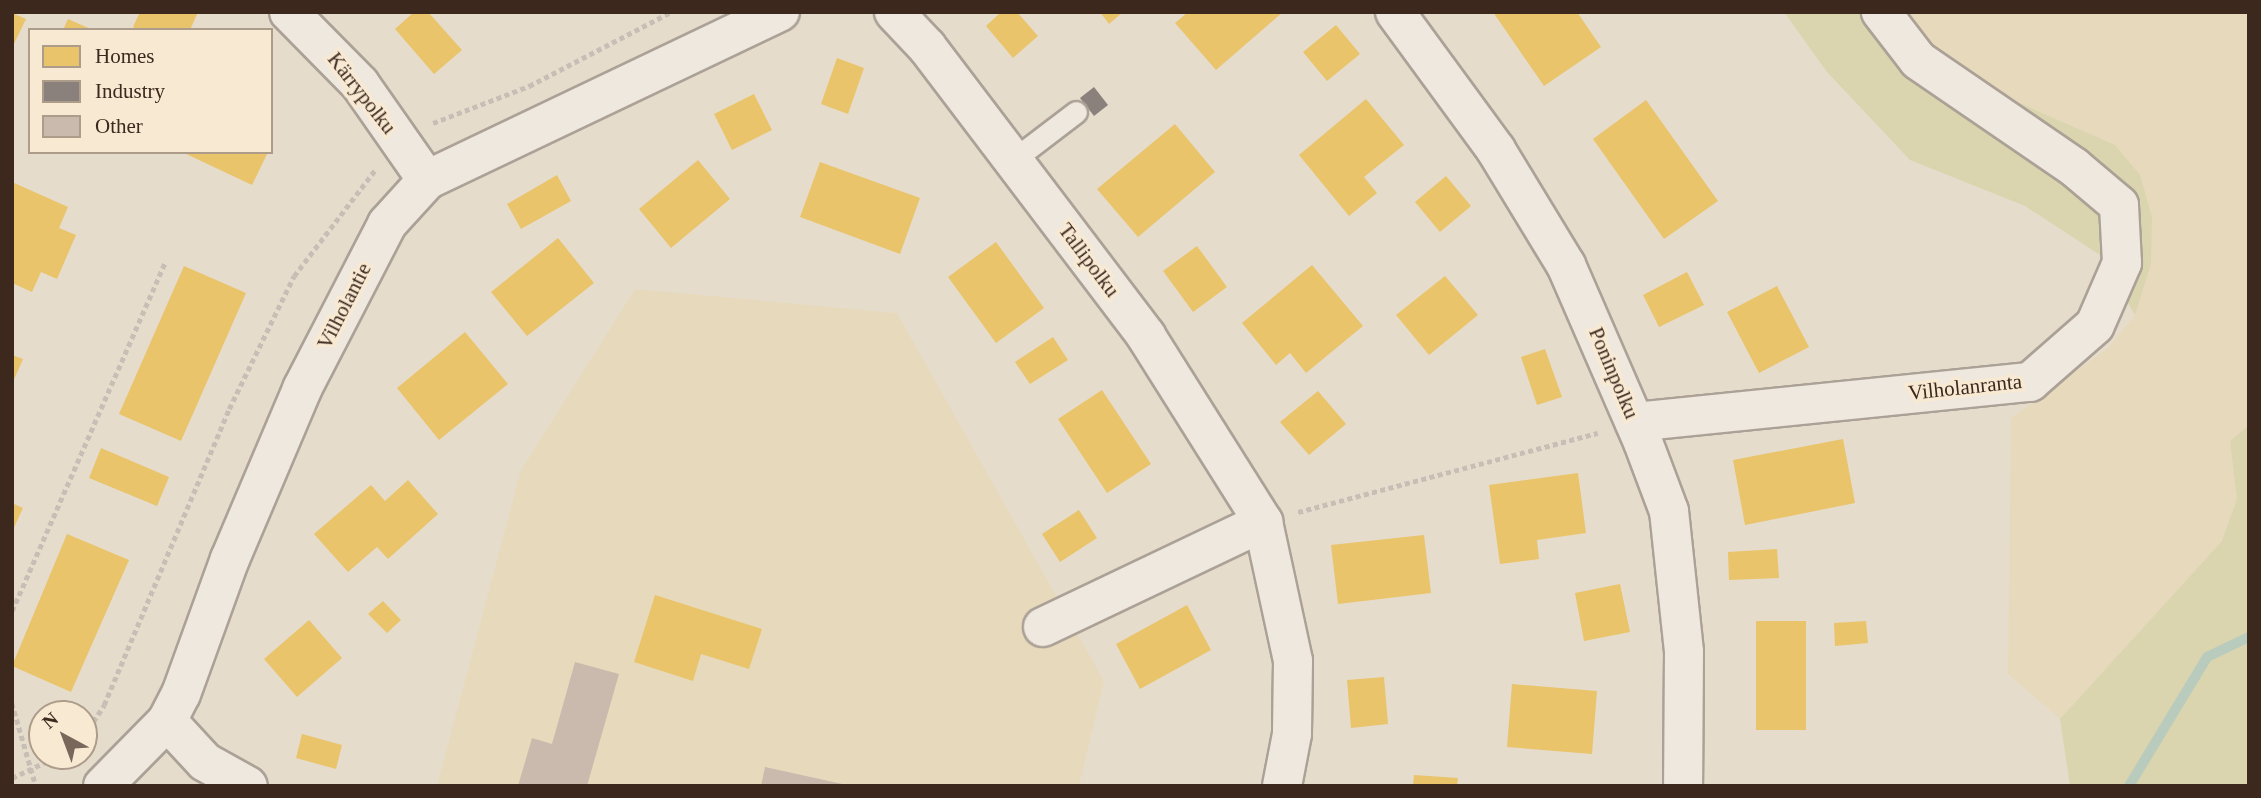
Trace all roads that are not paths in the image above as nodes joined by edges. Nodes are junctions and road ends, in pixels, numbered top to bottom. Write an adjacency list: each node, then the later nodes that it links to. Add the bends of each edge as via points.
1 (289, 12): 8 (street, Kärrypolku, via 360,84)
2 (780, 12): 8 (street, Vilholantie)
3 (894, 12): 7 (street, Tallipolku, via 927,47)
4 (1395, 12): 9 (street, Poninpolku, via 1496,150 1566,265)
5 (1881, 12): 9 (street, Vilholanranta, via 1918,60 2074,167 2119,205 2122,263 2095,326 2030,382)
6 (1076, 112): 7 (lane)
7 (1013, 160): 10 (street, Tallipolku, via 1146,336)
8 (427, 180): 12 (street, Vilholantie, via 387,224 323,345 230,559)
9 (1635, 422): 16 (street, Poninpolku, via 1669,511 1684,652)
10 (1263, 522): 11 (street); 15 (street, Tallipolku, via 1293,661 1292,734)
11 (1043, 627)
12 (167, 722): 13 (street, Vilholantie); 14 (street, via 205,762)
13 (103, 786)
14 (248, 786)
15 (1282, 786)
16 (1683, 786)

